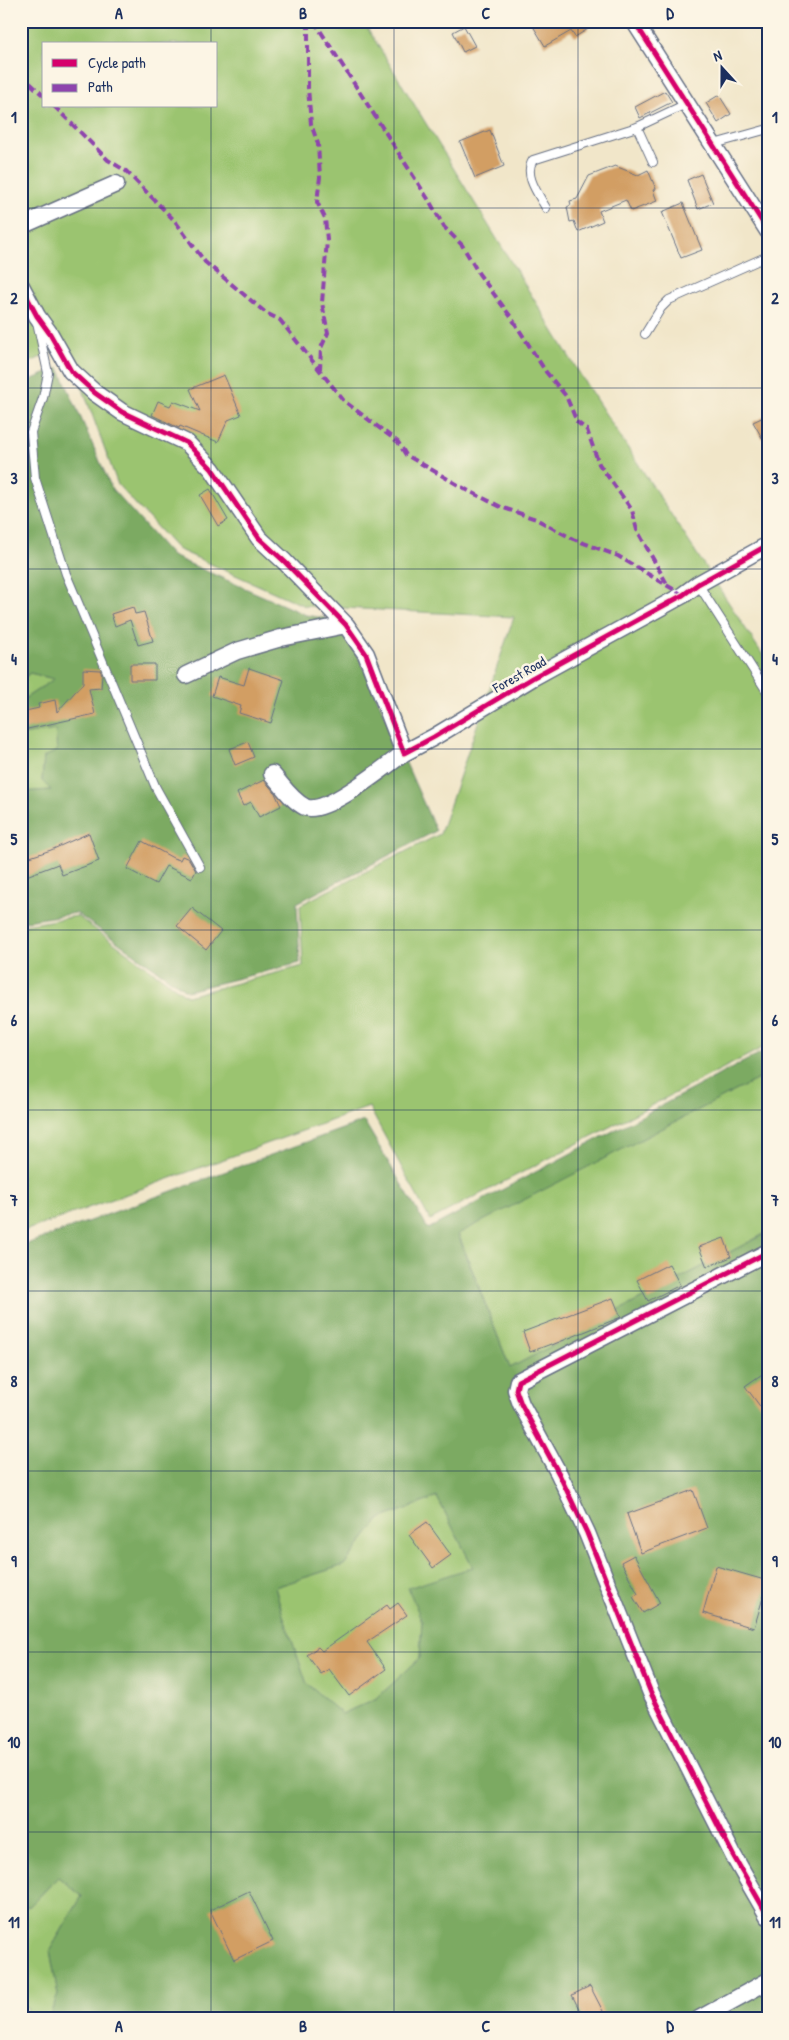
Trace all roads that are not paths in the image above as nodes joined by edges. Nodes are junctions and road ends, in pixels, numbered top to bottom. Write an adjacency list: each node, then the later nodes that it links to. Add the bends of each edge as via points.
1 (634, 21): 2 (street)
2 (686, 104): 3 (lane); 5 (street)
3 (637, 127): 6 (lane); 8 (lane, via 533,160 529,166 530,177)
4 (768, 129): 5 (lane)
5 (714, 144): 10 (street)
6 (653, 162)
7 (116, 184): 9 (street)
8 (546, 208)
9 (21, 226)
10 (768, 231)
11 (768, 256): 14 (lane, via 669,300)
12 (21, 286): 13 (street)
13 (37, 316): 17 (street, via 71,372 95,393 122,412 187,443 212,469 259,538); 22 (lane, via 48,373 31,432 35,478 66,574 156,788)
14 (645, 334)
15 (768, 545): 16 (street, Forest Road)
16 (698, 584): 19 (lane); 20 (street, Forest Road)
17 (346, 625): 18 (street, via 237,651); 20 (street, via 366,654)
18 (186, 675)
19 (768, 693)
20 (404, 753): 21 (street, Forest Road, via 345,795 314,809 305,807 292,797)
21 (272, 774)
22 (200, 867)
23 (768, 1252): 24 (street, via 518,1381 516,1390 520,1404 559,1474 587,1534 651,1693)
24 (768, 1916)
25 (768, 1981): 26 (street)
26 (699, 2019)

